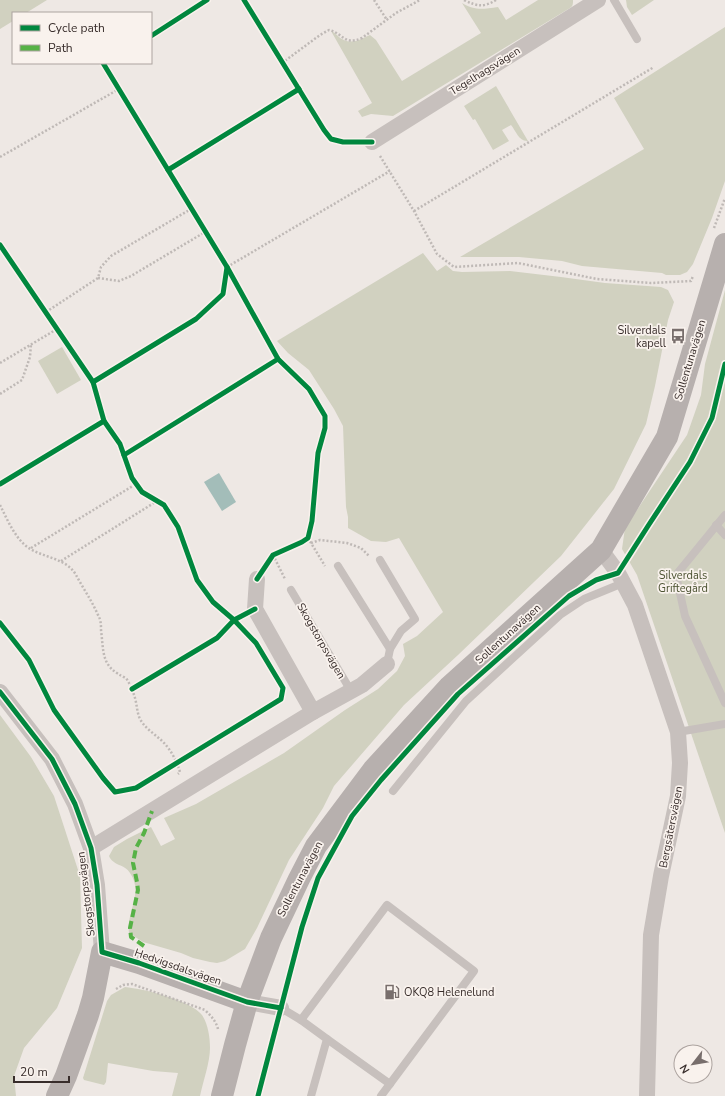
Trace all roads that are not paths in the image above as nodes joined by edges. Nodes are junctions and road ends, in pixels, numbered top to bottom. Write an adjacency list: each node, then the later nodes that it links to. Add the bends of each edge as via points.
1 (614, 0): 3 (lane)
2 (589, 2): 4 (street, Tegelhagsvägen)
3 (637, 39)
4 (372, 142)
5 (725, 244): 9 (street, Sollentunavägen, via 667,437)
6 (725, 515): 7 (lane)
7 (716, 525): 8 (lane); 18 (lane, via 676,574 685,616)
8 (725, 535)
9 (601, 550): 13 (street, Bergsätersvägen); 25 (street, Sollentunavägen, via 449,687 373,770 316,846 271,938)
10 (380, 560): 15 (lane, Skogstorpsvägen, via 415,619 401,631)
11 (338, 566): 15 (lane)
12 (257, 579): 19 (street, via 255,609)
13 (623, 583): 21 (street, Bergsätersvägen, via 635,605); 22 (lane, Sollentunavägen, via 584,599 560,615 466,701)
14 (291, 590): 16 (lane, Skogstorpsvägen)
15 (388, 657): 16 (street, Skogstorpsvägen, via 362,685)
16 (351, 691): 19 (street, Skogstorpsvägen)
17 (0, 692): 23 (street, Skogstorpsvägen, via 52,759 75,804)
18 (725, 702)
19 (313, 712): 23 (street, Skogstorpsvägen)
20 (725, 724): 21 (lane)
21 (678, 732): 34 (street, Bergsätersvägen, via 678,796 651,935)
22 (393, 791)
23 (92, 848): 24 (street, Skogstorpsvägen)
24 (102, 952): 25 (street, Hedvigsdalsvägen); 30 (street, via 88,1015)
25 (247, 1002): 26 (street); 31 (street, Sollentunavägen)
26 (281, 1008): 27 (lane)
27 (301, 1020): 28 (lane); 29 (lane, via 387,905 474,971)
28 (327, 1039): 29 (lane); 32 (lane)
29 (390, 1084): 33 (lane)
30 (56, 1096)
31 (222, 1096)
32 (311, 1096)
33 (381, 1096)
34 (647, 1096)

